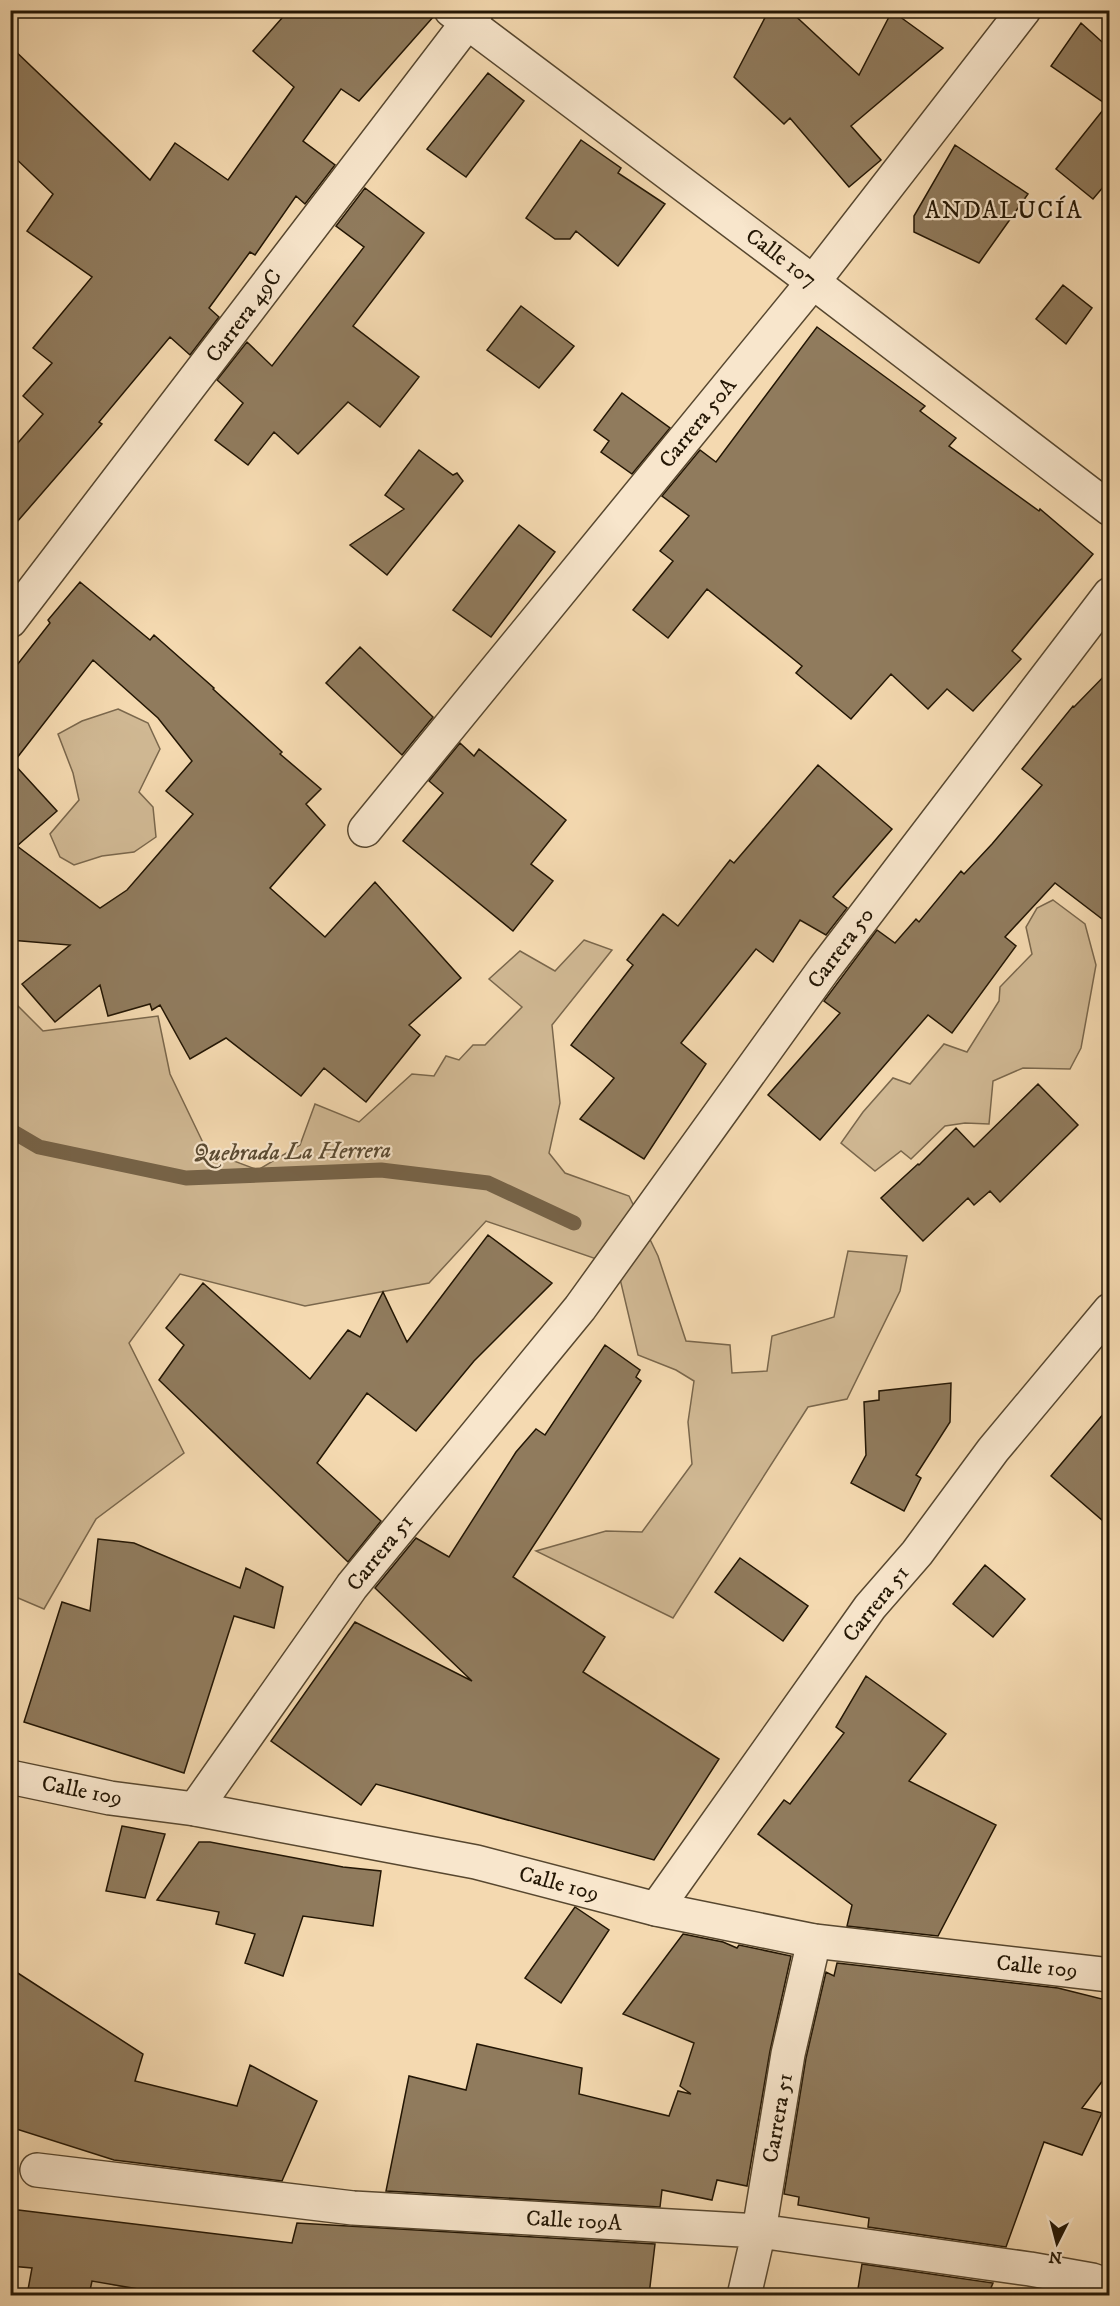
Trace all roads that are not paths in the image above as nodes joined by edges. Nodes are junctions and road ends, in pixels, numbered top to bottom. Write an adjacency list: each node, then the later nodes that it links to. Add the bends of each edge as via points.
1 (1024, 10): 3 (street, Carrera 50A)
2 (465, 15): 3 (street, Calle 107); 6 (street, Carrera 49C)
3 (813, 282): 4 (street, Calle 107); 7 (street, Carrera 50A)
4 (1110, 509)
5 (1110, 594): 8 (street, Carrera 50, via 825,969)
6 (10, 621)
7 (365, 830)
8 (580, 1308): 11 (street, Carrera 51, via 352,1586)
9 (1110, 1310): 12 (street, Carrera 51, via 993,1450 917,1553 870,1607)
10 (10, 1777): 11 (street, Calle 109, via 110,1798)
11 (195, 1809): 12 (street, Calle 109, via 476,1862)
12 (656, 1909): 13 (street, Calle 109)
13 (814, 1941): 14 (street, Calle 109); 16 (street, Carrera 51, via 788,2054)
14 (1110, 1975)
15 (37, 2170): 16 (street, Calle 109A, via 353,2208)
16 (759, 2231): 17 (street, Calle 109A, via 1030,2269); 18 (street, Carrera 51)
17 (1110, 2286)
18 (744, 2295)

